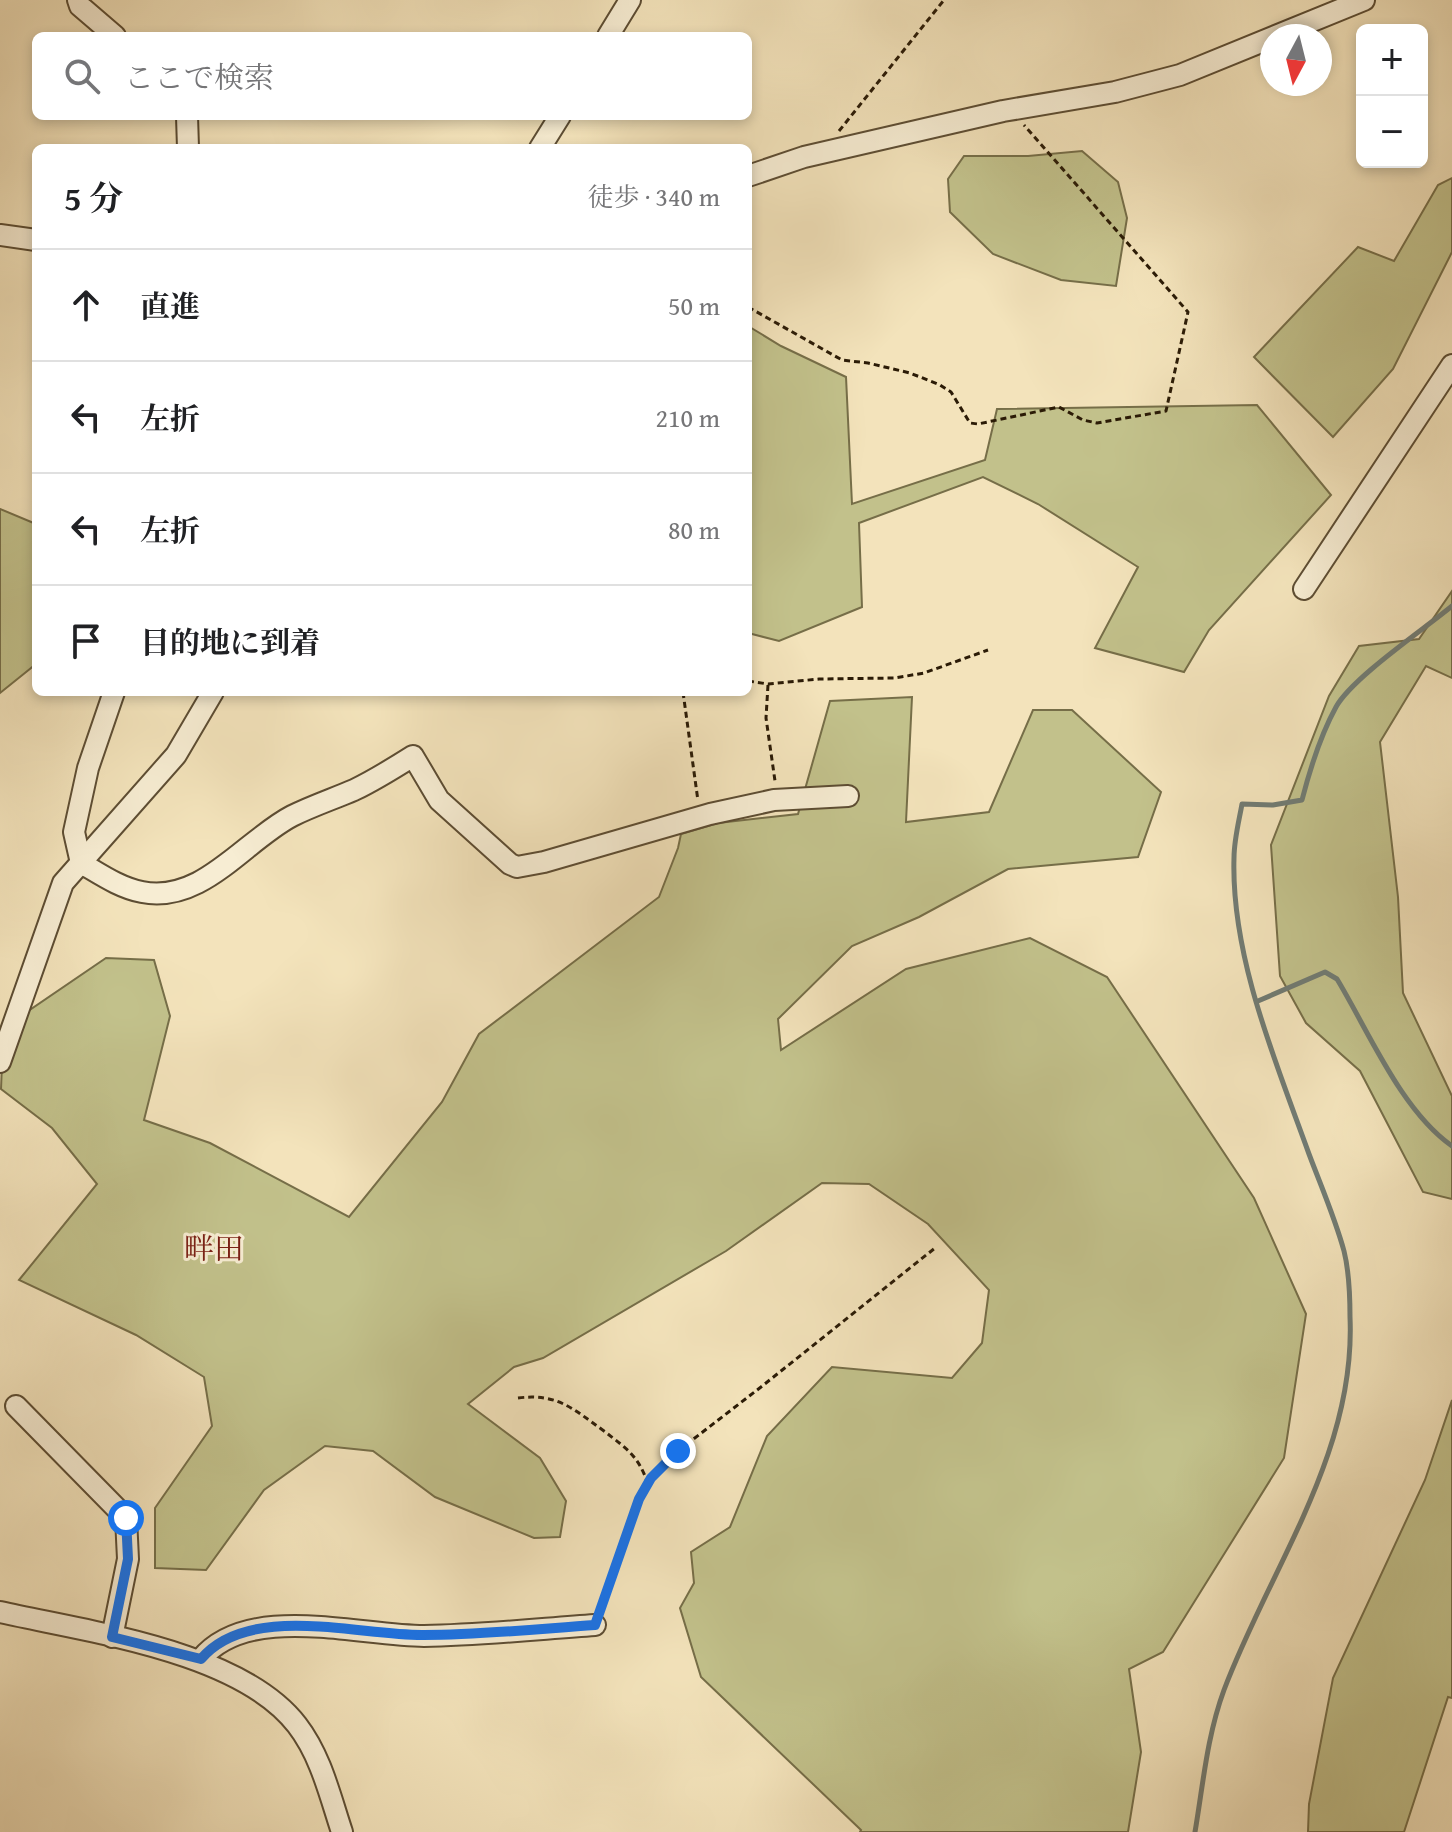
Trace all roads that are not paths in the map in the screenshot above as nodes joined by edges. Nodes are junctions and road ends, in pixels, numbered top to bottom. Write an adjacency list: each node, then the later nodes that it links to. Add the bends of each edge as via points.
1 (78, 0): 4 (street)
2 (630, 0): 5 (street)
3 (1364, 0): 10 (street, via 1180,75 821,153)
4 (110, 32)
5 (610, 32)
6 (187, 120): 8 (street)
7 (558, 120): 9 (street)
8 (188, 144)
9 (542, 144)
10 (752, 175)
11 (0, 235): 12 (street)
12 (32, 239)
13 (1452, 365): 14 (street)
14 (1304, 589)
15 (113, 696): 18 (street, via 88,768 74,832)
16 (211, 696): 18 (street, via 176,755)
17 (848, 796): 18 (street, via 777,800 517,867 439,800 413,756 376,779 289,817 188,887 143,892)
18 (81, 863): 19 (street, via 63,883 51,912)
19 (0, 1062)
20 (16, 1406): 23 (street, via 126,1518 128,1559)
21 (0, 1612): 23 (street)
22 (595, 1625): 24 (street, via 419,1636 297,1625 231,1636)
23 (112, 1637): 24 (street)
24 (201, 1659): 25 (street, via 275,1702 298,1725 318,1759)
25 (342, 1832)

